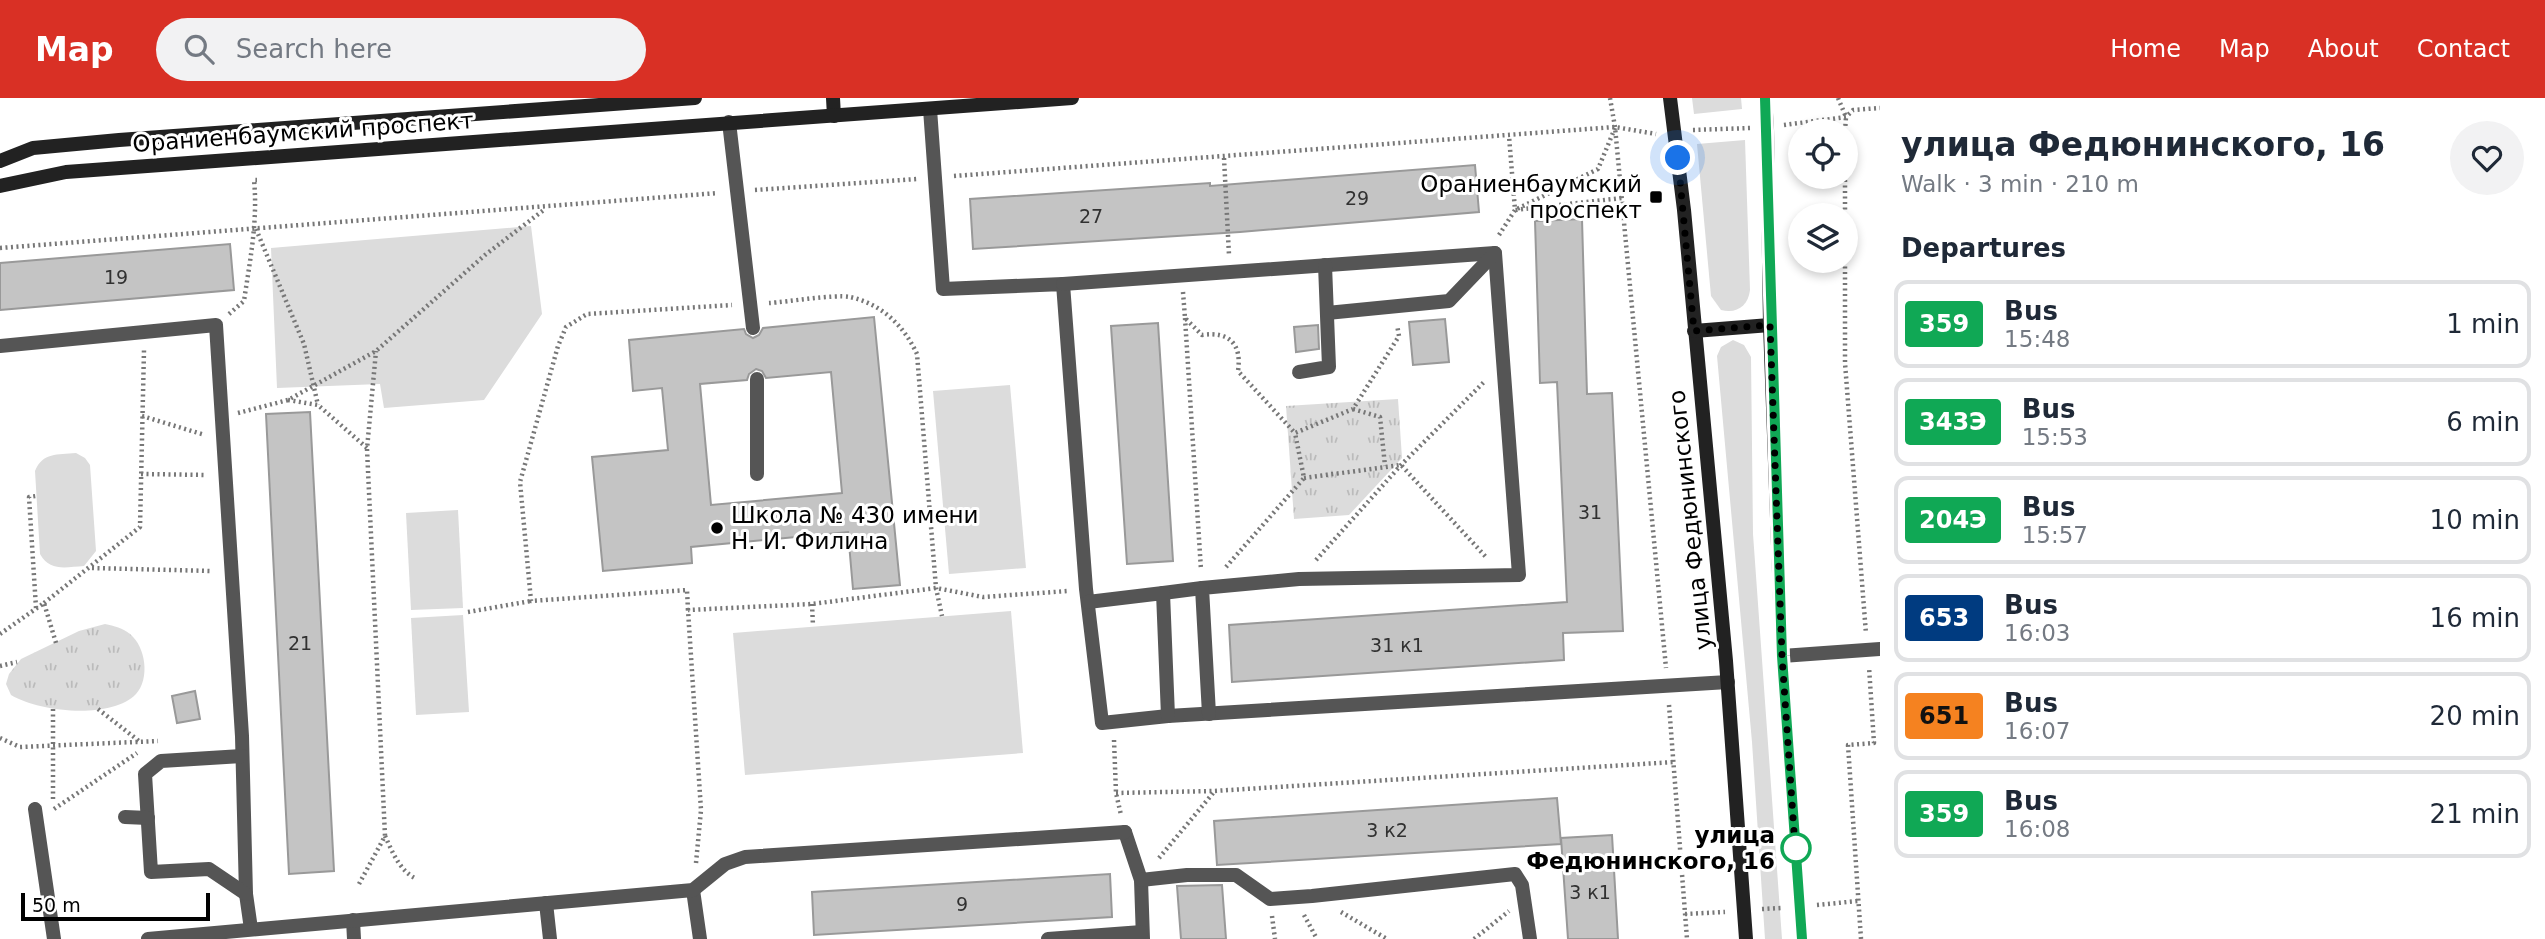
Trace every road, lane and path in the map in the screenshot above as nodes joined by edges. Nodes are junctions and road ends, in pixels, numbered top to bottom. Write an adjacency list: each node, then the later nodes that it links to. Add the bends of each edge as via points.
1 (695, 98): 17 (main road, Ораниенбаумский проспект, via 107,141 33,148)
2 (833, 98): 11 (main road)
3 (1072, 98): 8 (main road, Ораниенбаумский проспект)
4 (1610, 98): 14 (path)
5 (1670, 98): 37 (main road, улица Федюнинского)
6 (1765, 98): 35 (main road)
7 (1839, 98): 12 (path)
8 (929, 104): 11 (main road, Ораниенбаумский проспект); 29 (street, via 943,289)
9 (1880, 108): 10 (path)
10 (1853, 110)
11 (834, 116): 13 (main road, Ораниенбаумский проспект)
12 (1846, 119)
13 (730, 122): 19 (main road, Ораниенбаумский проспект, via 66,172); 30 (street)
14 (1615, 127): 20 (path); 22 (path, via 1598,169)
15 (1509, 136): 22 (path)
16 (1224, 158): 26 (path)
17 (0, 161)
18 (254, 180): 23 (path)
19 (0, 186)
20 (1622, 198): 22 (path); 83 (path)
21 (545, 208): 40 (path)
22 (1515, 211): 24 (path, via 1499,233)
23 (255, 229): 34 (path, via 244,301); 44 (path, via 304,344)
24 (1495, 253): 25 (street); 31 (street, via 1449,302); 62 (street)
25 (1325, 265): 26 (street); 32 (street)
26 (1230, 272): 28 (street)
27 (1845, 273): 78 (path, via 1845,363)
28 (1182, 275): 29 (street); 33 (path)
29 (1063, 284): 67 (street)
30 (751, 304): 36 (street); 64 (path, via 848,297 877,308 908,335 917,354); 68 (path, via 587,314 566,327 520,482)
31 (1395, 307): 32 (street); 47 (path, via 1399,336)
32 (1327, 313): 41 (street, via 1329,367)
33 (1185, 318): 50 (path, via 1202,335 1220,333 1231,341 1239,355 1238,371); 65 (path)
34 (216, 325): 39 (street); 49 (street)
35 (1770, 325): 37 (main road); 79 (main road)
36 (753, 328)
37 (1694, 331): 82 (main road, улица Федюнинского)
38 (144, 342): 48 (path)
39 (0, 346)
40 (376, 351): 44 (path); 52 (path)
41 (1299, 372)
42 (1488, 378): 53 (path)
43 (757, 379): 56 (street)
44 (314, 386): 45 (path); 46 (path)
45 (288, 400): 46 (path); 49 (path)
46 (318, 405): 52 (path)
47 (1353, 409): 50 (path); 54 (path, via 1380,417)
48 (142, 416): 51 (path); 55 (path)
49 (222, 417): 57 (street)
50 (1295, 433): 58 (path)
51 (217, 438)
52 (367, 449): 104 (path)
53 (1401, 465): 54 (path); 62 (path, via 1493,565); 63 (path)
54 (1385, 466): 58 (path)
55 (141, 474): 57 (path); 60 (path, via 141,527)
56 (757, 474)
57 (225, 476): 61 (street)
58 (1304, 478): 65 (path)
59 (36, 496): 71 (path, via 29,497)
60 (91, 568): 61 (path); 69 (path)
61 (230, 571): 96 (street)
62 (1519, 575): 63 (street)
63 (1299, 579): 65 (street)
64 (936, 588): 67 (path, via 983,597); 70 (path); 74 (path)
65 (1202, 588): 66 (street); 86 (street)
66 (1163, 593): 67 (street); 87 (street)
67 (1087, 595): 88 (street, via 1102,723)
68 (531, 601): 72 (path, via 687,590); 73 (path)
69 (44, 603): 71 (path); 77 (path)
70 (812, 604): 72 (path); 75 (path)
71 (36, 608): 76 (path)
72 (688, 610): 108 (path, via 701,810)
73 (468, 612)
74 (942, 616)
75 (813, 626)
76 (0, 634)
77 (56, 643)
78 (1874, 649): 79 (street); 89 (path)
79 (1782, 656): 114 (main road)
80 (17, 662): 81 (path)
81 (0, 666)
82 (1728, 682): 83 (street); 115 (main road, улица Федюнинского)
83 (1667, 685): 86 (street); 97 (path)
84 (53, 709): 95 (path)
85 (99, 709): 93 (path)
86 (1209, 714): 87 (street)
87 (1168, 716): 88 (street)
88 (1113, 722): 98 (path, via 1116,793)
89 (1873, 728): 90 (path); 112 (path, via 1874,743 1849,745)
90 (1880, 728)
91 (0, 738): 95 (path, via 20,747)
92 (167, 740): 94 (path)
93 (140, 741): 94 (path); 95 (path)
94 (155, 741): 100 (path)
95 (54, 746): 100 (path)
96 (242, 756): 102 (street, via 161,761 145,774); 109 (street)
97 (1674, 762): 98 (path); 116 (path)
98 (1214, 791): 106 (path)
99 (35, 809): 103 (street)
100 (53, 809): 103 (path)
101 (125, 817): 102 (street)
102 (148, 818): 109 (street, via 151,872 209,869)
103 (37, 828): 120 (street)
104 (385, 836): 105 (path, via 396,858); 107 (path)
105 (417, 879)
106 (1141, 880): 108 (street, via 1125,832 745,857 725,864); 110 (street, via 1236,875 1269,899); 119 (street)
107 (359, 884)
108 (693, 890): 113 (street); 124 (street)
109 (246, 894): 118 (street)
110 (1312, 897): 111 (street, via 1515,874); 126 (path)
111 (1524, 897): 127 (path); 128 (street)
112 (1858, 901): 114 (path); 132 (path)
113 (546, 903): 117 (street); 123 (street)
114 (1800, 907): 115 (path); 131 (main road)
115 (1744, 910): 116 (path); 130 (main road, улица Федюнинского)
116 (1685, 914): 129 (path)
117 (352, 920): 118 (street); 122 (street)
118 (251, 929): 121 (street)
119 (1143, 936): 125 (street)
120 (54, 939)
121 (148, 939)
122 (354, 939)
123 (550, 939)
124 (700, 939)
125 (1048, 939)
126 (1387, 939)
127 (1474, 939)
128 (1530, 939)
129 (1686, 939)
130 (1746, 939)
131 (1802, 939)
132 (1861, 939)

